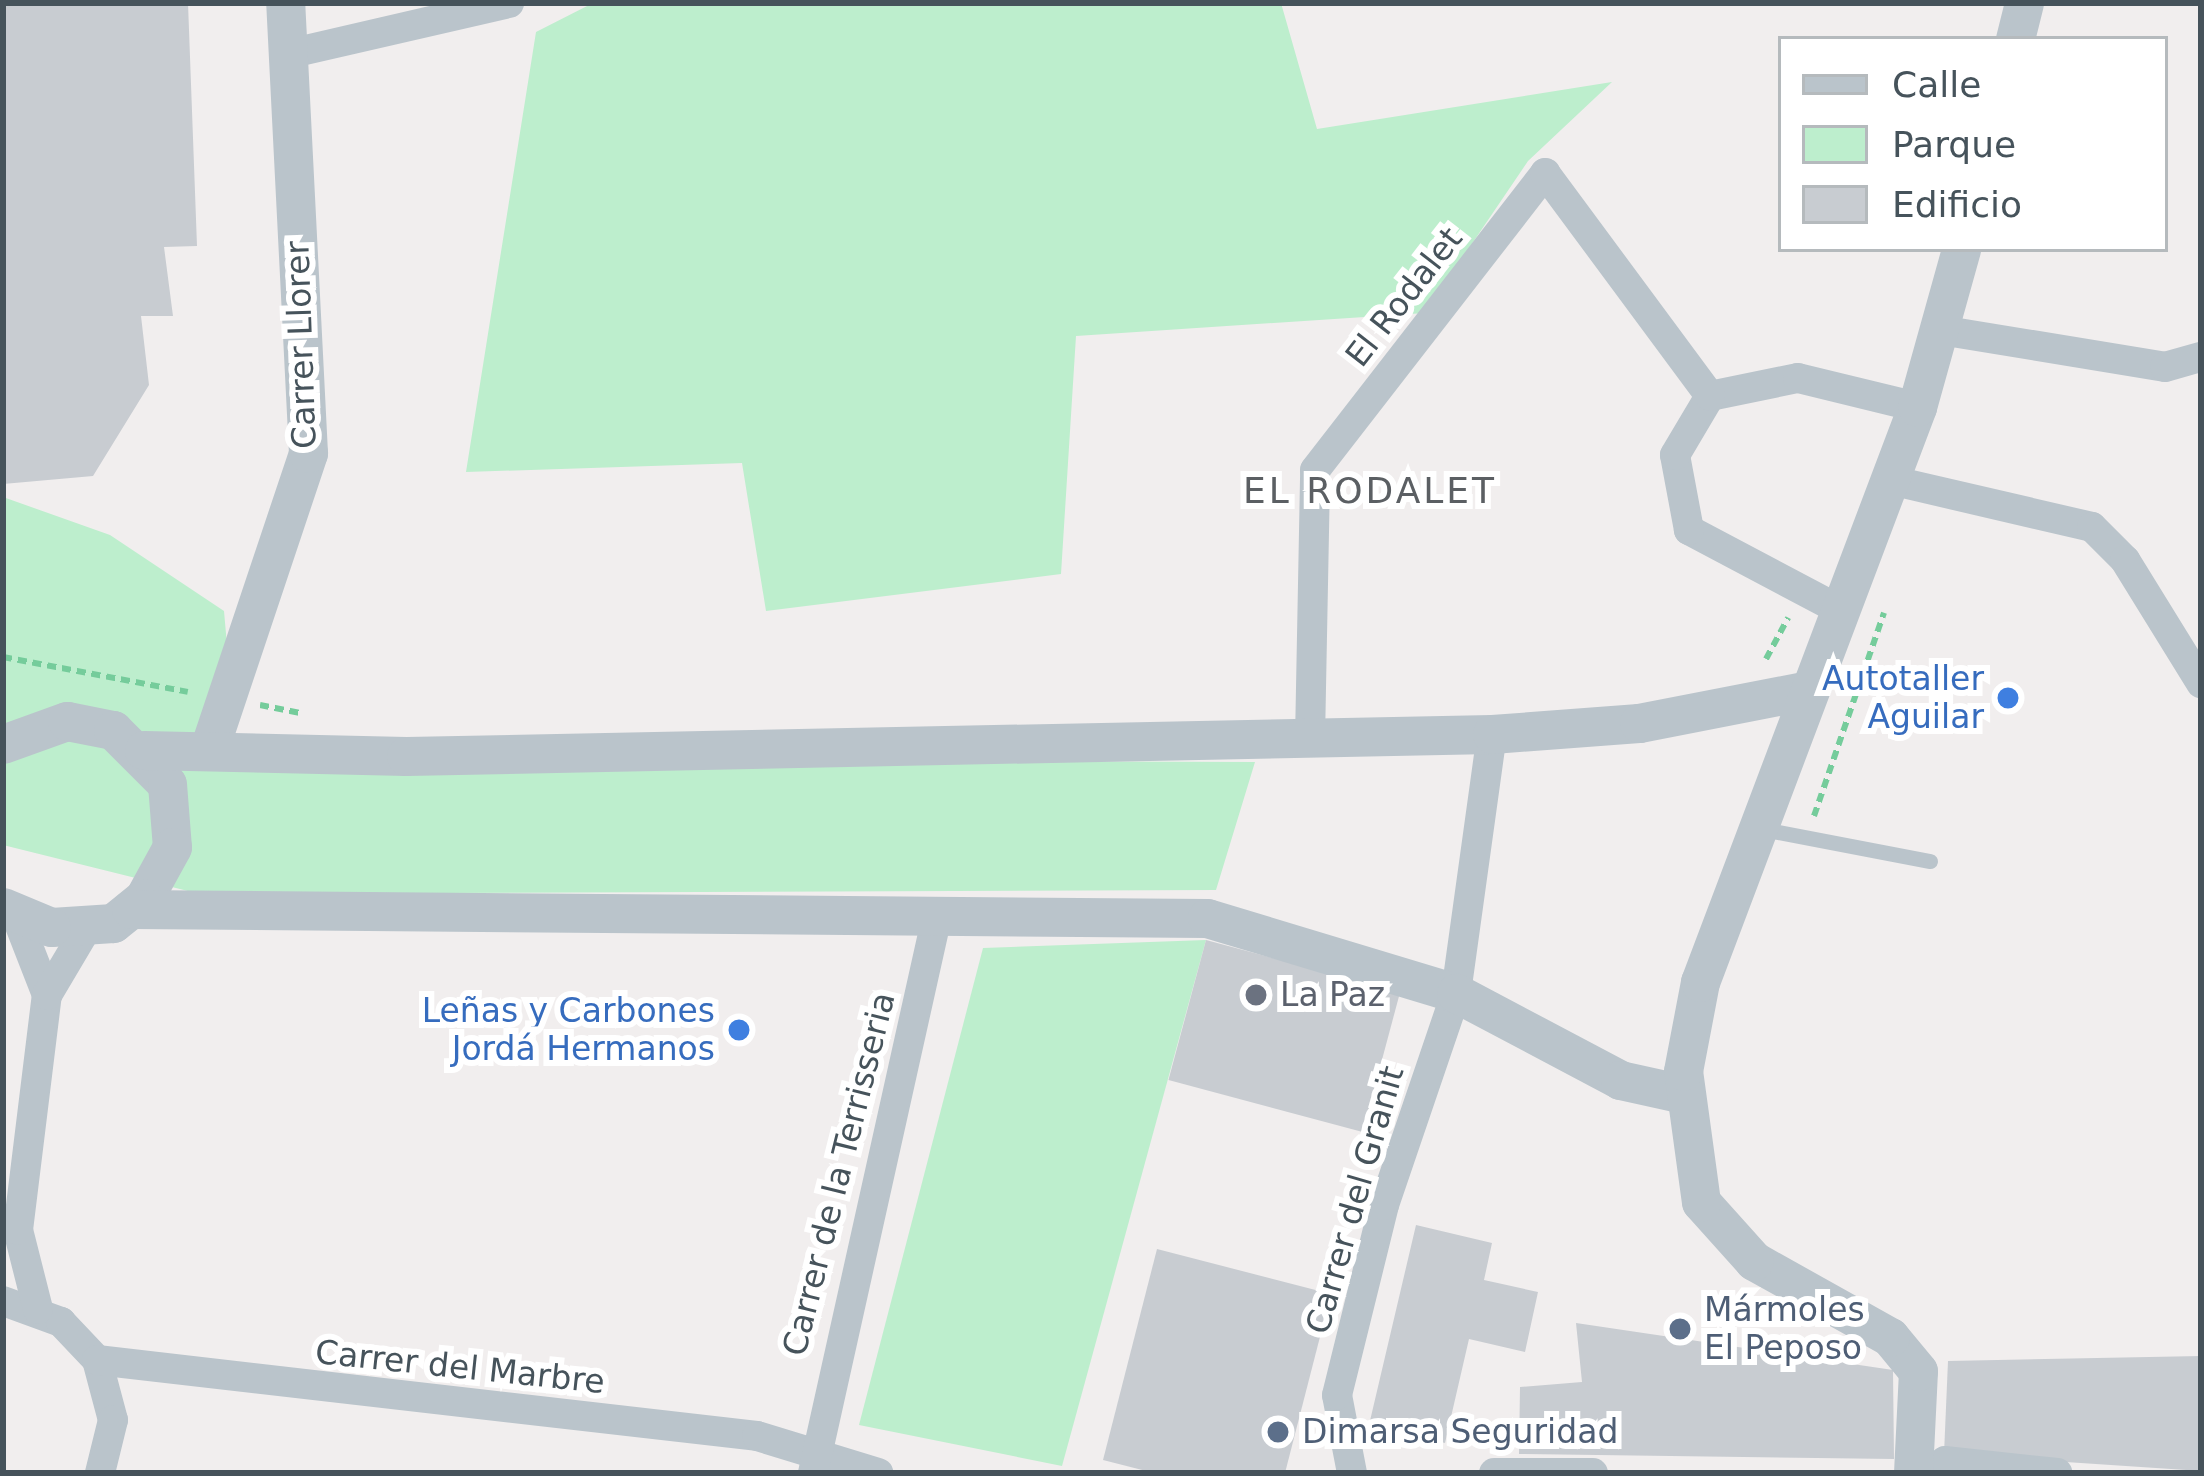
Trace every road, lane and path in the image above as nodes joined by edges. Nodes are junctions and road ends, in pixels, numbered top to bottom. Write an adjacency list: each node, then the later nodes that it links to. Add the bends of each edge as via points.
1 (285, 3): 5 (street, Carrer Llorer)
2 (508, 3): 5 (street)
3 (2024, 3): 4 (street)
4 (2016, 36)
5 (288, 54): 18 (street, Carrer Llorer, via 308,453)
6 (1959, 252): 7 (street)
7 (1940, 330): 8 (street, via 2165,367); 10 (street)
8 (2201, 357)
9 (1710, 396): 10 (street, via 1798,378); 12 (street, via 1676,454 1689,530); 22 (street, El Rodalet, via 1545,173 1315,470)
10 (1917, 407): 11 (street)
11 (1890, 480): 13 (street); 16 (street, via 2092,527 2125,560)
12 (1803, 590): 13 (street); 15 (path)
13 (1840, 610): 17 (street)
14 (3, 657): 18 (path)
15 (1758, 674)
16 (2201, 683)
17 (1803, 692): 21 (street, via 1639,723); 25 (street)
18 (226, 699): 19 (path); 23 (street, Carrer Llorer)
19 (326, 717)
20 (14, 725): 24 (street, via 113,730)
21 (1492, 734): 22 (street); 31 (street, Carrer del Granit)
22 (1310, 740): 23 (street, via 406,756)
23 (212, 743): 24 (street)
24 (144, 750): 27 (street, via 167,784 172,847)
25 (1755, 827): 26 (lane); 33 (street, via 1700,982)
26 (1930, 861)
27 (131, 909): 29 (street); 30 (street)
28 (10, 912): 30 (street); 32 (street)
29 (937, 916): 31 (street, via 1207,918); 38 (street, Carrer de la Terrisseria)
30 (85, 931): 32 (street)
31 (1456, 993): 33 (street, via 1620,1080); 41 (street, Carrer del Granit, via 1384,1205 1337,1395)
32 (47, 995): 34 (street)
33 (1683, 1094): 44 (street, via 1701,1202 1797,1293 1890,1336 1923,1390)
34 (10, 1243): 36 (street)
35 (3, 1300): 36 (street)
36 (38, 1309): 37 (street)
37 (97, 1360): 38 (street, Carrer del Marbre); 39 (street, via 113,1420)
38 (814, 1461): 40 (street, Carrer del Marbre)
39 (100, 1473)
40 (878, 1473)
41 (1352, 1473)
42 (1495, 1473): 43 (street)
43 (1593, 1473)
44 (1913, 1473)
45 (1942, 1473): 46 (street, via 1945,1461)
46 (2056, 1473)

